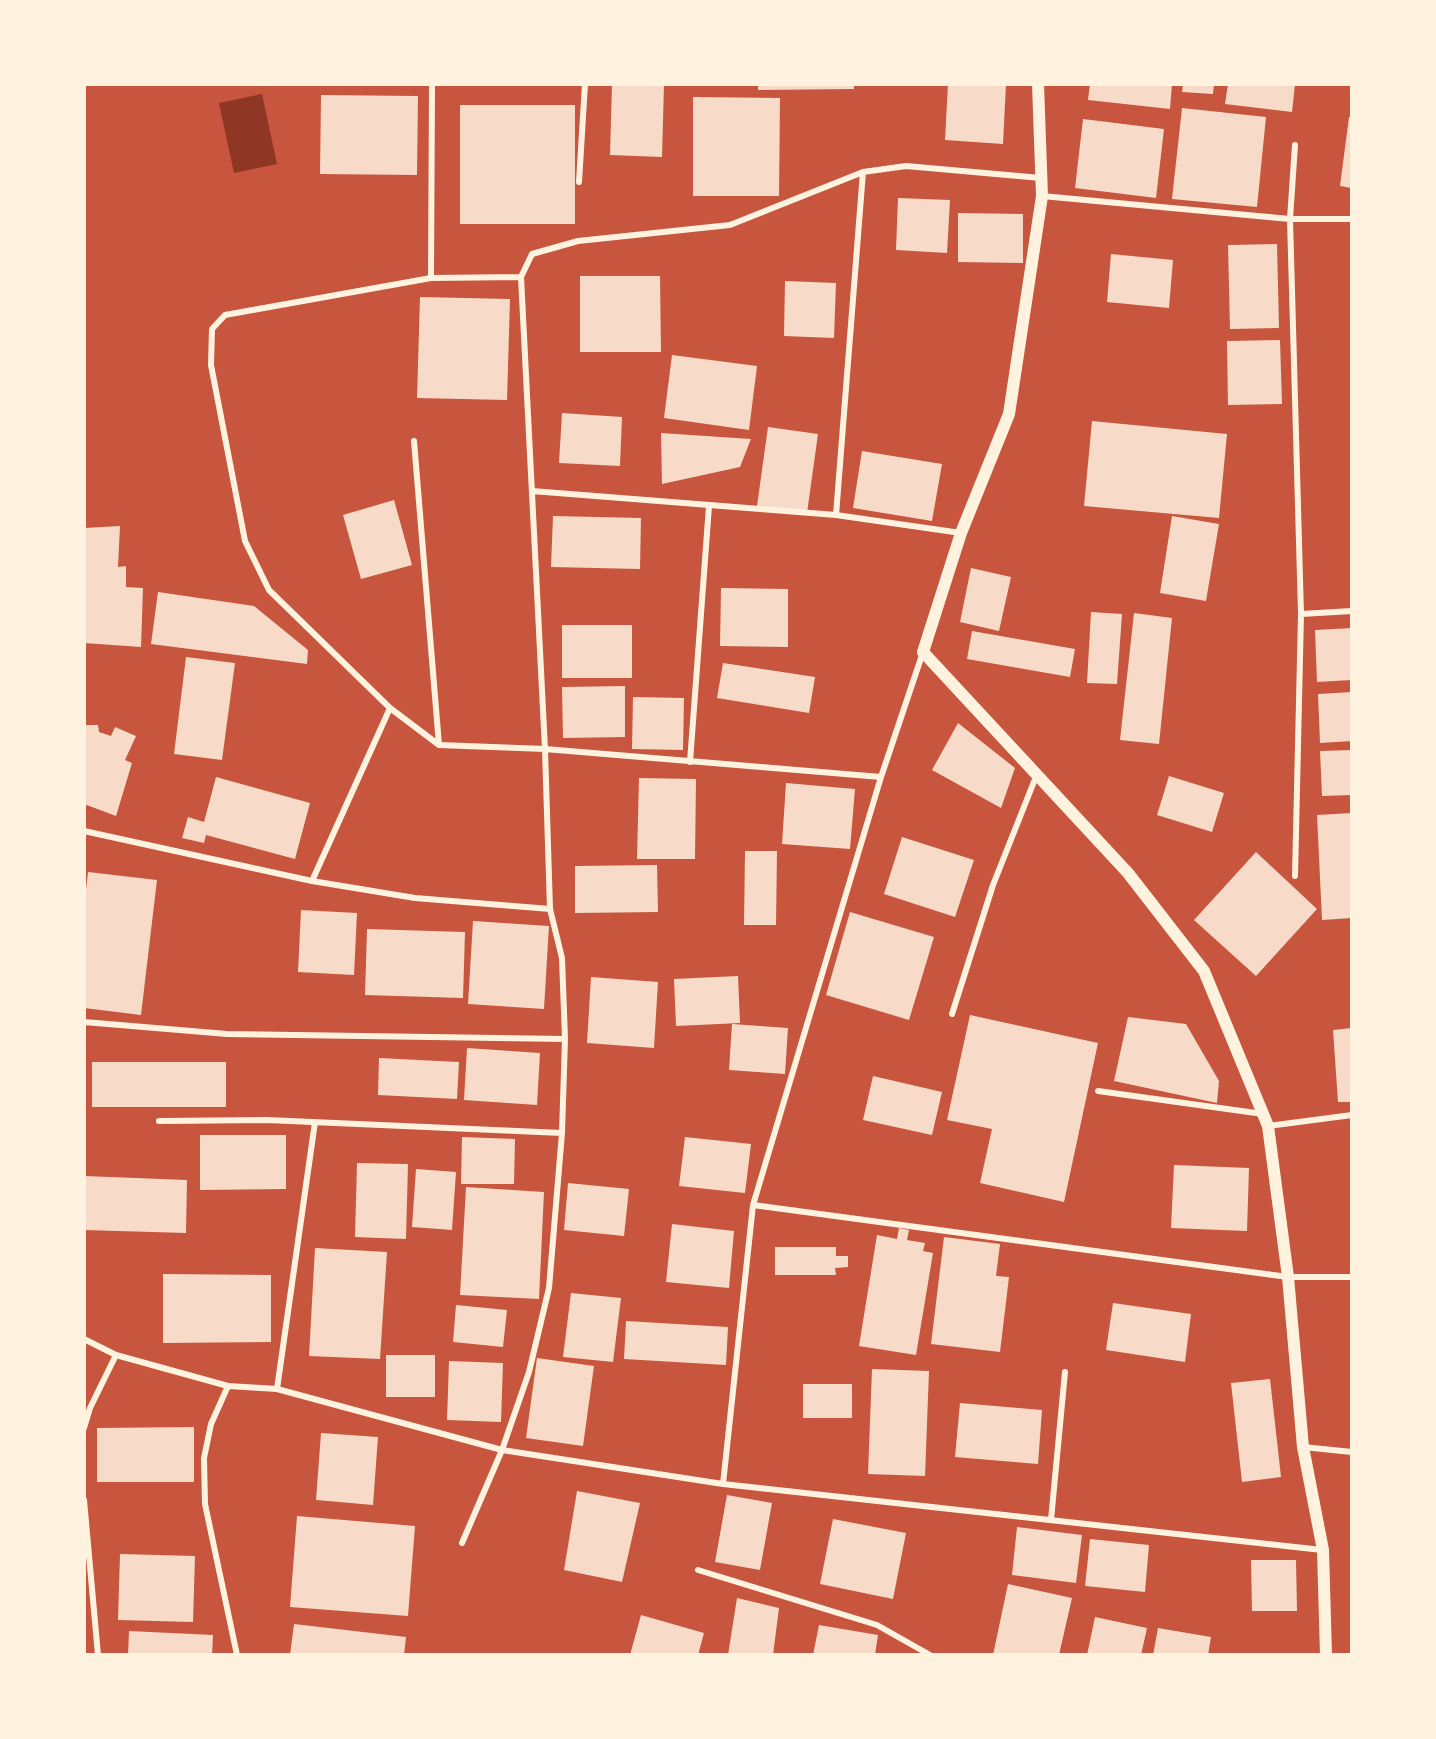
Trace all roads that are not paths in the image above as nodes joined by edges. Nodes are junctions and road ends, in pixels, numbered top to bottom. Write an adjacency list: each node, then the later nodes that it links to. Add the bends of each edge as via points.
1 (432, 84): 12 (street)
2 (585, 84): 7 (street)
3 (1038, 84): 6 (main road)
4 (1295, 145): 9 (street)
5 (863, 172): 6 (street, via 906,166); 11 (street, via 730,225 578,241 532,254); 16 (street)
6 (1042, 178): 8 (main road)
7 (579, 182)
8 (1042, 196): 9 (street); 17 (main road, via 1009,414)
9 (1290, 219): 10 (street); 19 (street)
10 (1352, 219)
11 (521, 277): 12 (street); 14 (street)
12 (431, 278): 21 (street, via 225,315 212,329 211,365 245,541 269,590)
13 (414, 441): 22 (street)
14 (532, 491): 15 (street); 23 (street)
15 (709, 506): 16 (street); 24 (street)
16 (836, 515): 17 (street)
17 (961, 533): 20 (main road)
18 (1352, 611): 19 (street)
19 (1300, 614): 28 (street)
20 (923, 652): 25 (main road); 26 (street)
21 (390, 708): 22 (street); 29 (street)
22 (439, 746): 23 (street)
23 (545, 749): 24 (street); 30 (street)
24 (690, 762): 26 (street)
25 (1037, 774): 31 (street, via 993,885); 35 (main road, via 1128,873 1204,971)
26 (881, 777): 41 (street)
27 (84, 831): 29 (street)
28 (1295, 876)
29 (312, 881): 30 (street, via 415,898)
30 (550, 909): 33 (street, via 562,958)
31 (952, 1014)
32 (84, 1022): 33 (street, via 227,1034)
33 (565, 1040): 40 (street)
34 (1098, 1091): 35 (street)
35 (1263, 1114): 39 (main road)
36 (1352, 1115): 39 (street)
37 (159, 1121): 38 (street)
38 (315, 1122): 40 (street); 48 (street)
39 (1268, 1126): 42 (main road)
40 (562, 1133): 51 (street, via 549,1288 529,1372)
41 (753, 1205): 42 (street); 53 (street)
42 (1288, 1276): 43 (street); 50 (main road)
43 (1352, 1277)
44 (84, 1339): 45 (street)
45 (116, 1355): 47 (street); 49 (street)
46 (1065, 1372): 55 (street)
47 (228, 1386): 48 (street); 60 (street, via 208,1435 205,1504)
48 (277, 1389): 51 (street)
49 (84, 1428)
50 (1304, 1447): 52 (street); 57 (main road)
51 (502, 1450): 53 (street); 56 (street)
52 (1352, 1452)
53 (723, 1485): 55 (street)
54 (84, 1500): 59 (street)
55 (1051, 1520): 57 (street)
56 (462, 1543)
57 (1323, 1550): 62 (main road)
58 (698, 1570): 61 (street, via 877,1625)
59 (98, 1655)
60 (237, 1655)
61 (930, 1655)
62 (1326, 1655)

